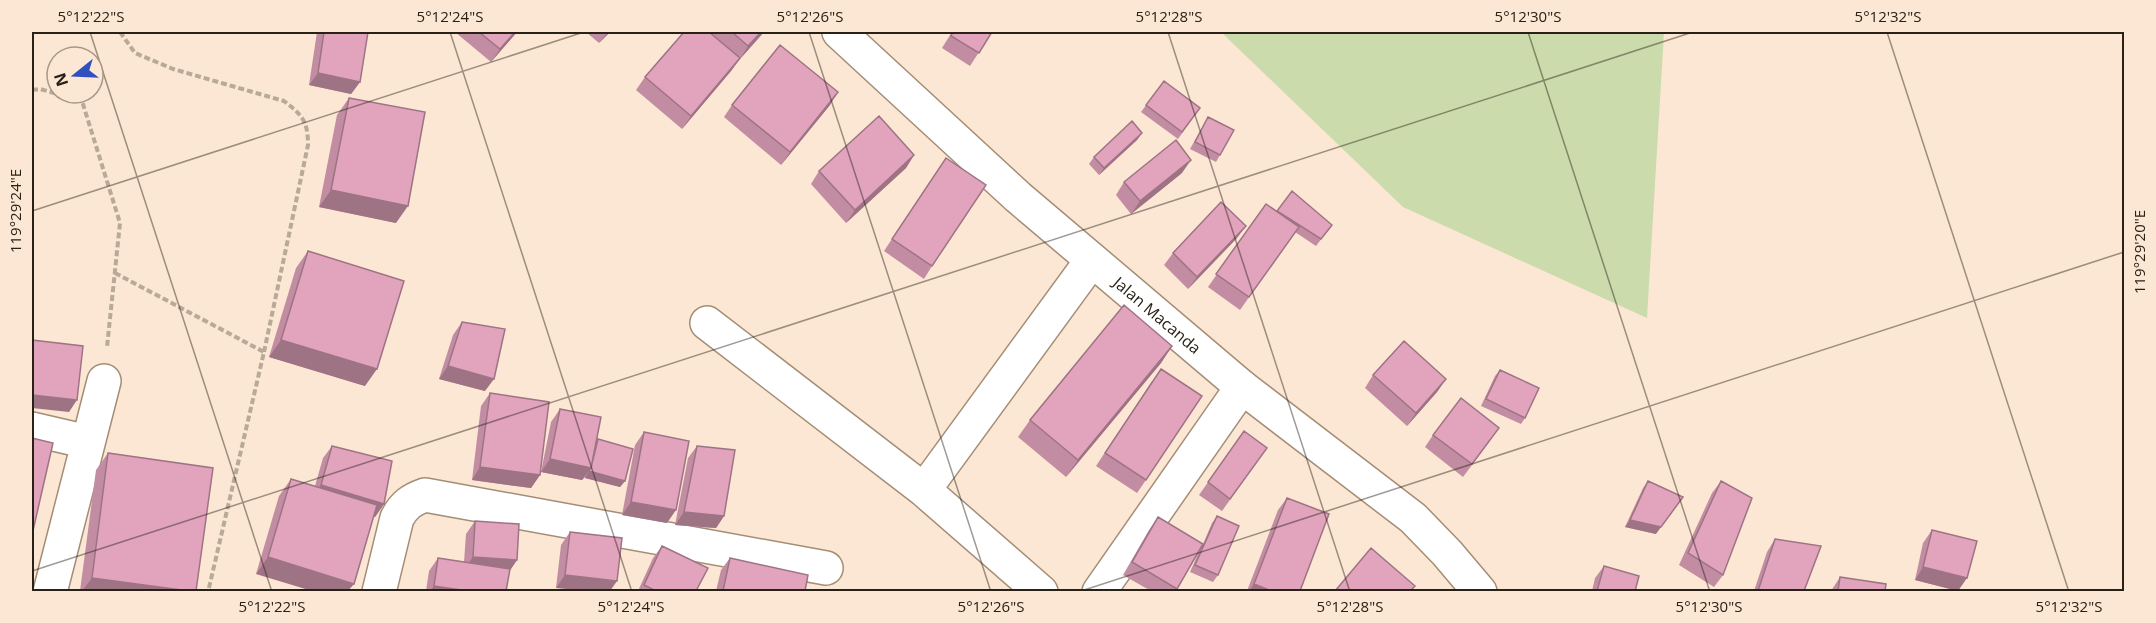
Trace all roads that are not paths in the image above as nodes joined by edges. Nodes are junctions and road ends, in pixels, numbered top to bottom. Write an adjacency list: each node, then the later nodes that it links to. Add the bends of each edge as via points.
1 (839, 32): 2 (street, Jalan Macanda, via 1017,198)
2 (1092, 260): 5 (street, Jalan Macanda); 8 (street)
3 (707, 323): 8 (street)
4 (104, 381): 7 (street)
5 (1242, 387): 13 (street); 14 (street, Jalan Macanda, via 1413,518)
6 (32, 429): 7 (street)
7 (88, 442): 10 (street)
8 (924, 490): 12 (street)
9 (826, 568): 11 (street, via 424,495 401,509)
10 (50, 591)
11 (379, 591)
12 (1041, 591)
13 (1099, 591)
14 (1480, 591)

